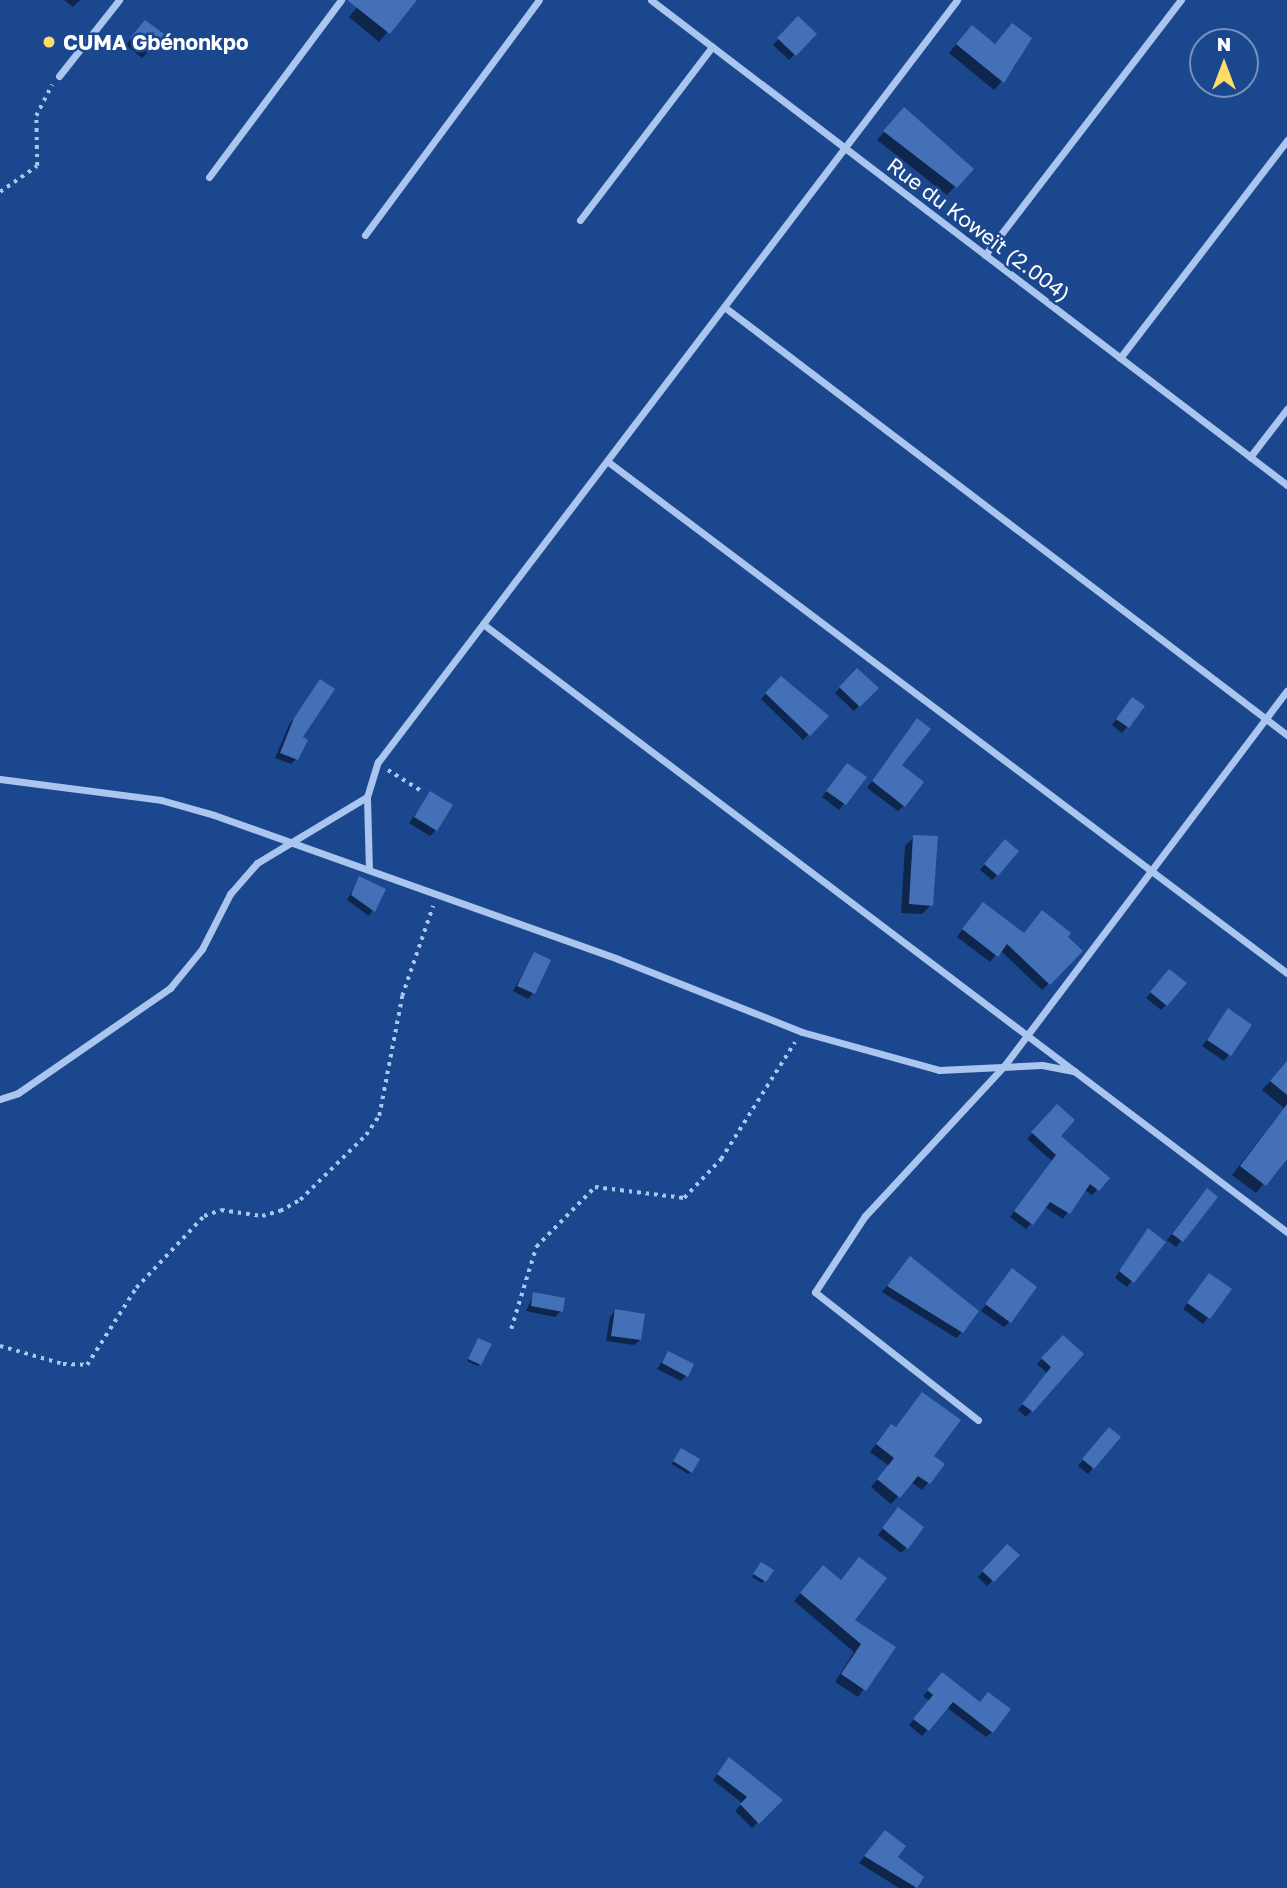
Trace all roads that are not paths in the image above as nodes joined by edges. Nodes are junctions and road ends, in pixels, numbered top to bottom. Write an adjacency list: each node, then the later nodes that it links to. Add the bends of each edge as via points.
1 (119, 0): 8 (street)
2 (341, 0): 11 (street)
3 (538, 0): 13 (street)
4 (651, 0): 7 (street, Rue du Koweït (2.004))
5 (1181, 0): 14 (street)
6 (954, 1): 10 (street)
7 (712, 47): 10 (street, Rue du Koweït (2.004)); 12 (street)
8 (59, 76)
9 (1287, 140): 16 (street)
10 (845, 148): 14 (street, Rue du Koweït (2.004)); 15 (street)
11 (209, 177)
12 (579, 220)
13 (365, 235)
14 (985, 255): 16 (street, Rue du Koweït (2.004))
15 (727, 309): 19 (street); 23 (street)
16 (1120, 358): 18 (street, Rue du Koweït (2.004))
17 (1287, 409): 18 (street)
18 (1250, 457): 20 (street, Rue du Koweït (2.004))
19 (607, 461): 21 (street); 28 (street)
20 (1287, 485)
21 (483, 624): 26 (street, via 378,762); 31 (street)
22 (1287, 691): 23 (street)
23 (1266, 719): 24 (street); 28 (street)
24 (1287, 735)
25 (0, 779): 27 (street, via 161,800)
26 (367, 797): 27 (street); 29 (street)
27 (293, 841): 29 (street); 34 (street, via 245,874 202,949 170,988 18,1093)
28 (1148, 869): 30 (street); 31 (street)
29 (369, 870): 32 (street, via 802,1032 939,1070)
30 (1287, 973)
31 (1026, 1035): 32 (street); 33 (street)
32 (1004, 1066): 33 (street); 36 (street, via 865,1216 815,1292)
33 (1074, 1071): 35 (street)
34 (0, 1099)
35 (1287, 1232)
36 (978, 1420)

